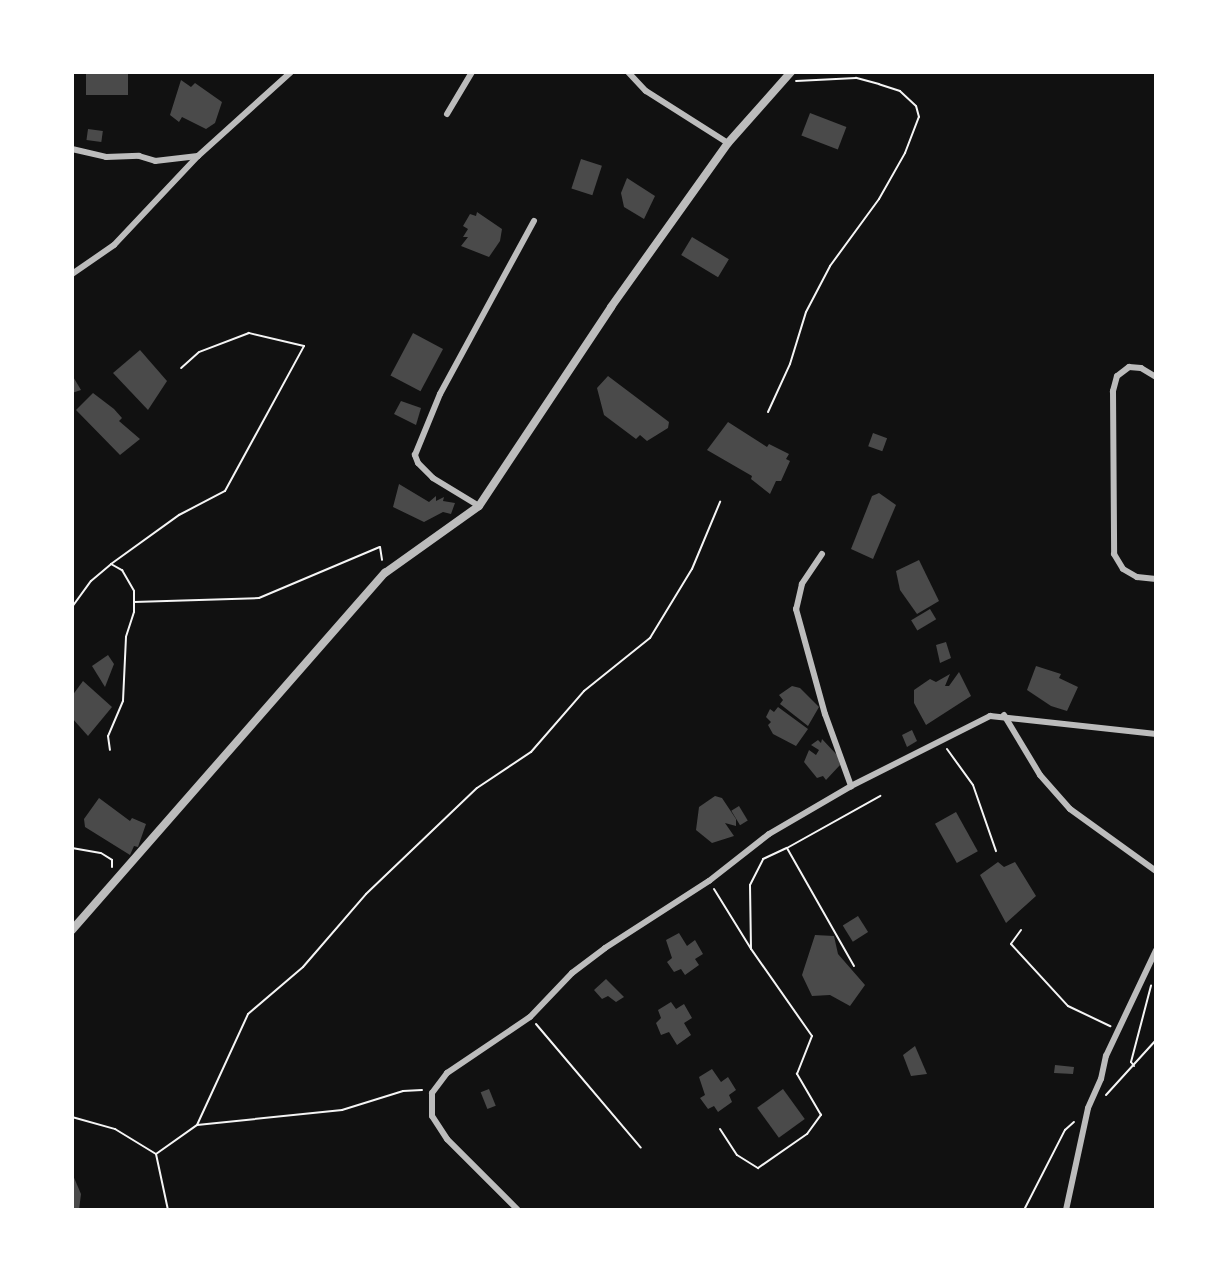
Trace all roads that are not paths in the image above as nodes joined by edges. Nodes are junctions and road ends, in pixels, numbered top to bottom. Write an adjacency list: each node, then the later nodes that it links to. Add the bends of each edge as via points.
1 (291, 72): 9 (street)
2 (472, 72): 6 (street)
3 (628, 72): 7 (street, via 646,91)
4 (791, 72): 5 (street)
5 (784, 75): 7 (street)
6 (447, 114)
7 (728, 142): 13 (street, via 610,307)
8 (72, 149): 9 (street, via 106,157 139,156 155,160)
9 (198, 156): 11 (street, via 114,245)
10 (534, 221): 13 (street, via 440,394 415,454 433,478)
11 (72, 274)
12 (1156, 377): 15 (street, via 1141,368 1129,367 1117,376 1113,391 1114,554 1123,569 1137,577)
13 (479, 506): 20 (street, via 385,573)
14 (822, 554): 18 (street, via 802,584 796,609 825,714)
15 (1156, 579)
16 (1004, 715): 17 (street); 18 (street, via 990,716); 19 (street, via 1040,775 1070,809)
17 (1156, 734)
18 (851, 786): 22 (street, via 770,834 580,967 530,1017 447,1073 434,1089 432,1116 447,1139)
19 (1156, 871)
20 (72, 930)
21 (1156, 950): 23 (street, via 1119,1028 1088,1108)
22 (518, 1210)
23 (1066, 1210)

